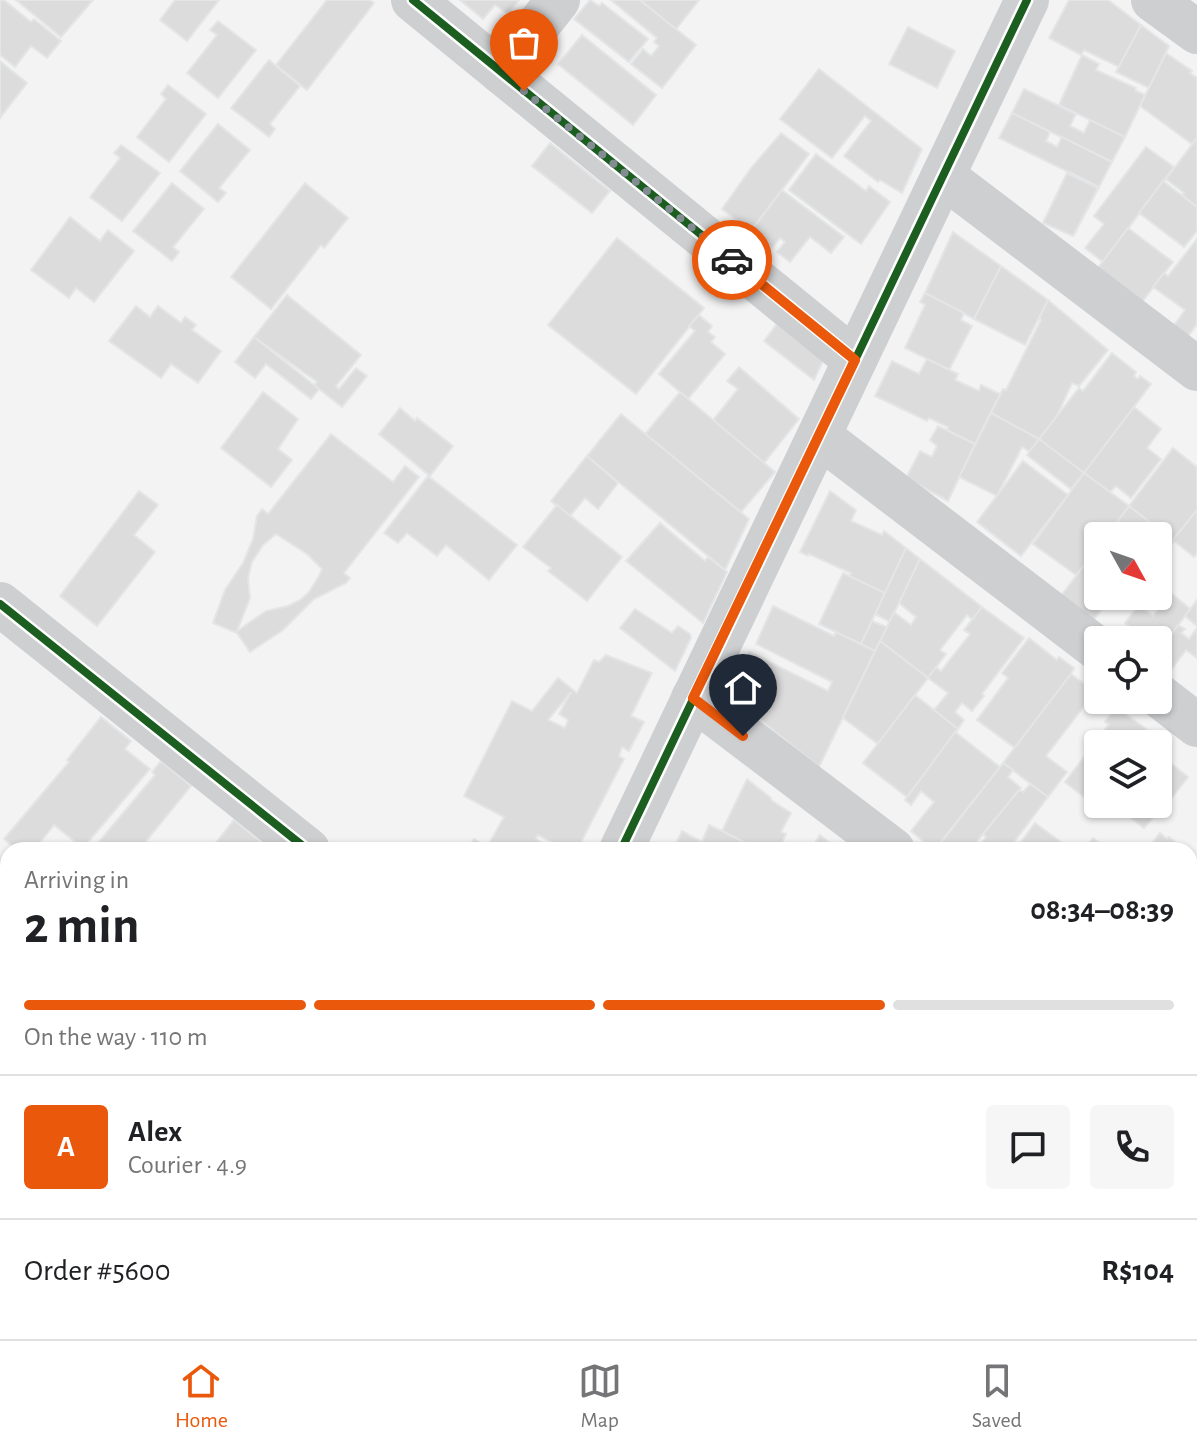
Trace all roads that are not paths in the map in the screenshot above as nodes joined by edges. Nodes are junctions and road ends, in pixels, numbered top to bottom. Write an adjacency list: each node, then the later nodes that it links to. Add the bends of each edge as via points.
1 (413, 0): 6 (street)
2 (558, 0): 6 (street)
3 (1027, 0): 7 (street)
4 (1153, 0): 5 (street)
5 (1197, 32)
6 (501, 72): 8 (street)
7 (943, 176): 8 (street); 9 (street)
8 (855, 360): 10 (street)
9 (1197, 369)
10 (819, 436): 12 (street); 13 (street)
11 (0, 604): 16 (street)
12 (1084, 638)
13 (693, 698): 17 (street); 18 (street)
14 (1172, 706): 15 (street)
15 (1197, 725)
16 (298, 842)
17 (625, 842)
18 (882, 842)

